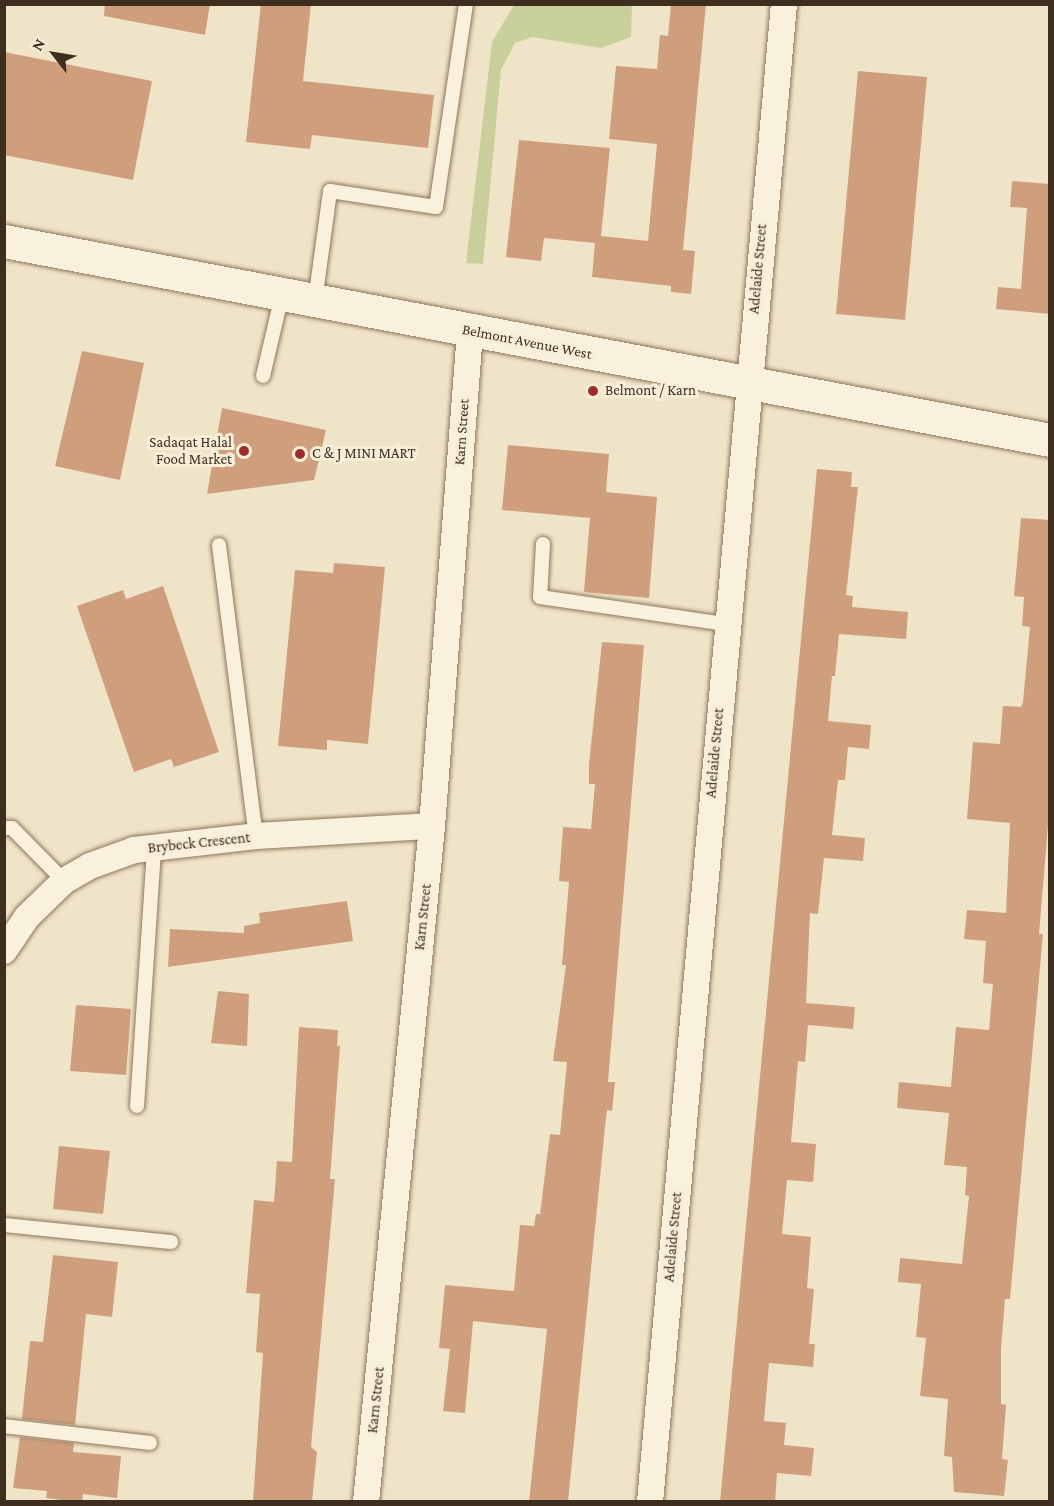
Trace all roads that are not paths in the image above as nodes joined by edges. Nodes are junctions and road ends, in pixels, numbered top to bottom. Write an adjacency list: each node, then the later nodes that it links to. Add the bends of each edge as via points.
1 (466, 4): 5 (lane, via 436,207 330,191)
2 (784, 4): 8 (street, Adelaide Street)
3 (4, 241): 4 (street, Belmont Avenue West)
4 (282, 295): 5 (street, Belmont Avenue West); 7 (lane)
5 (315, 301): 6 (street, Belmont Avenue West)
6 (470, 331): 8 (street, Belmont Avenue West); 13 (street, Karn Street)
7 (263, 376)
8 (747, 385): 9 (street, Belmont Avenue West); 12 (street, Adelaide Street)
9 (1050, 440)
10 (543, 544): 12 (lane, via 540,597)
11 (219, 545): 15 (lane)
12 (726, 624): 25 (street, Adelaide Street)
13 (432, 826): 15 (street, Brybeck Crescent); 24 (street, Karn Street)
14 (4, 828): 17 (lane, via 12,828)
15 (256, 836): 16 (street, Brybeck Crescent)
16 (154, 848): 17 (street, Brybeck Crescent, via 134,850 90,866); 19 (lane)
17 (64, 881): 18 (street, Brybeck Crescent, via 27,917)
18 (4, 951)
19 (137, 1106)
20 (4, 1225): 21 (lane)
21 (171, 1242)
22 (4, 1426): 23 (lane)
23 (150, 1443)
24 (366, 1502)
25 (650, 1502)

